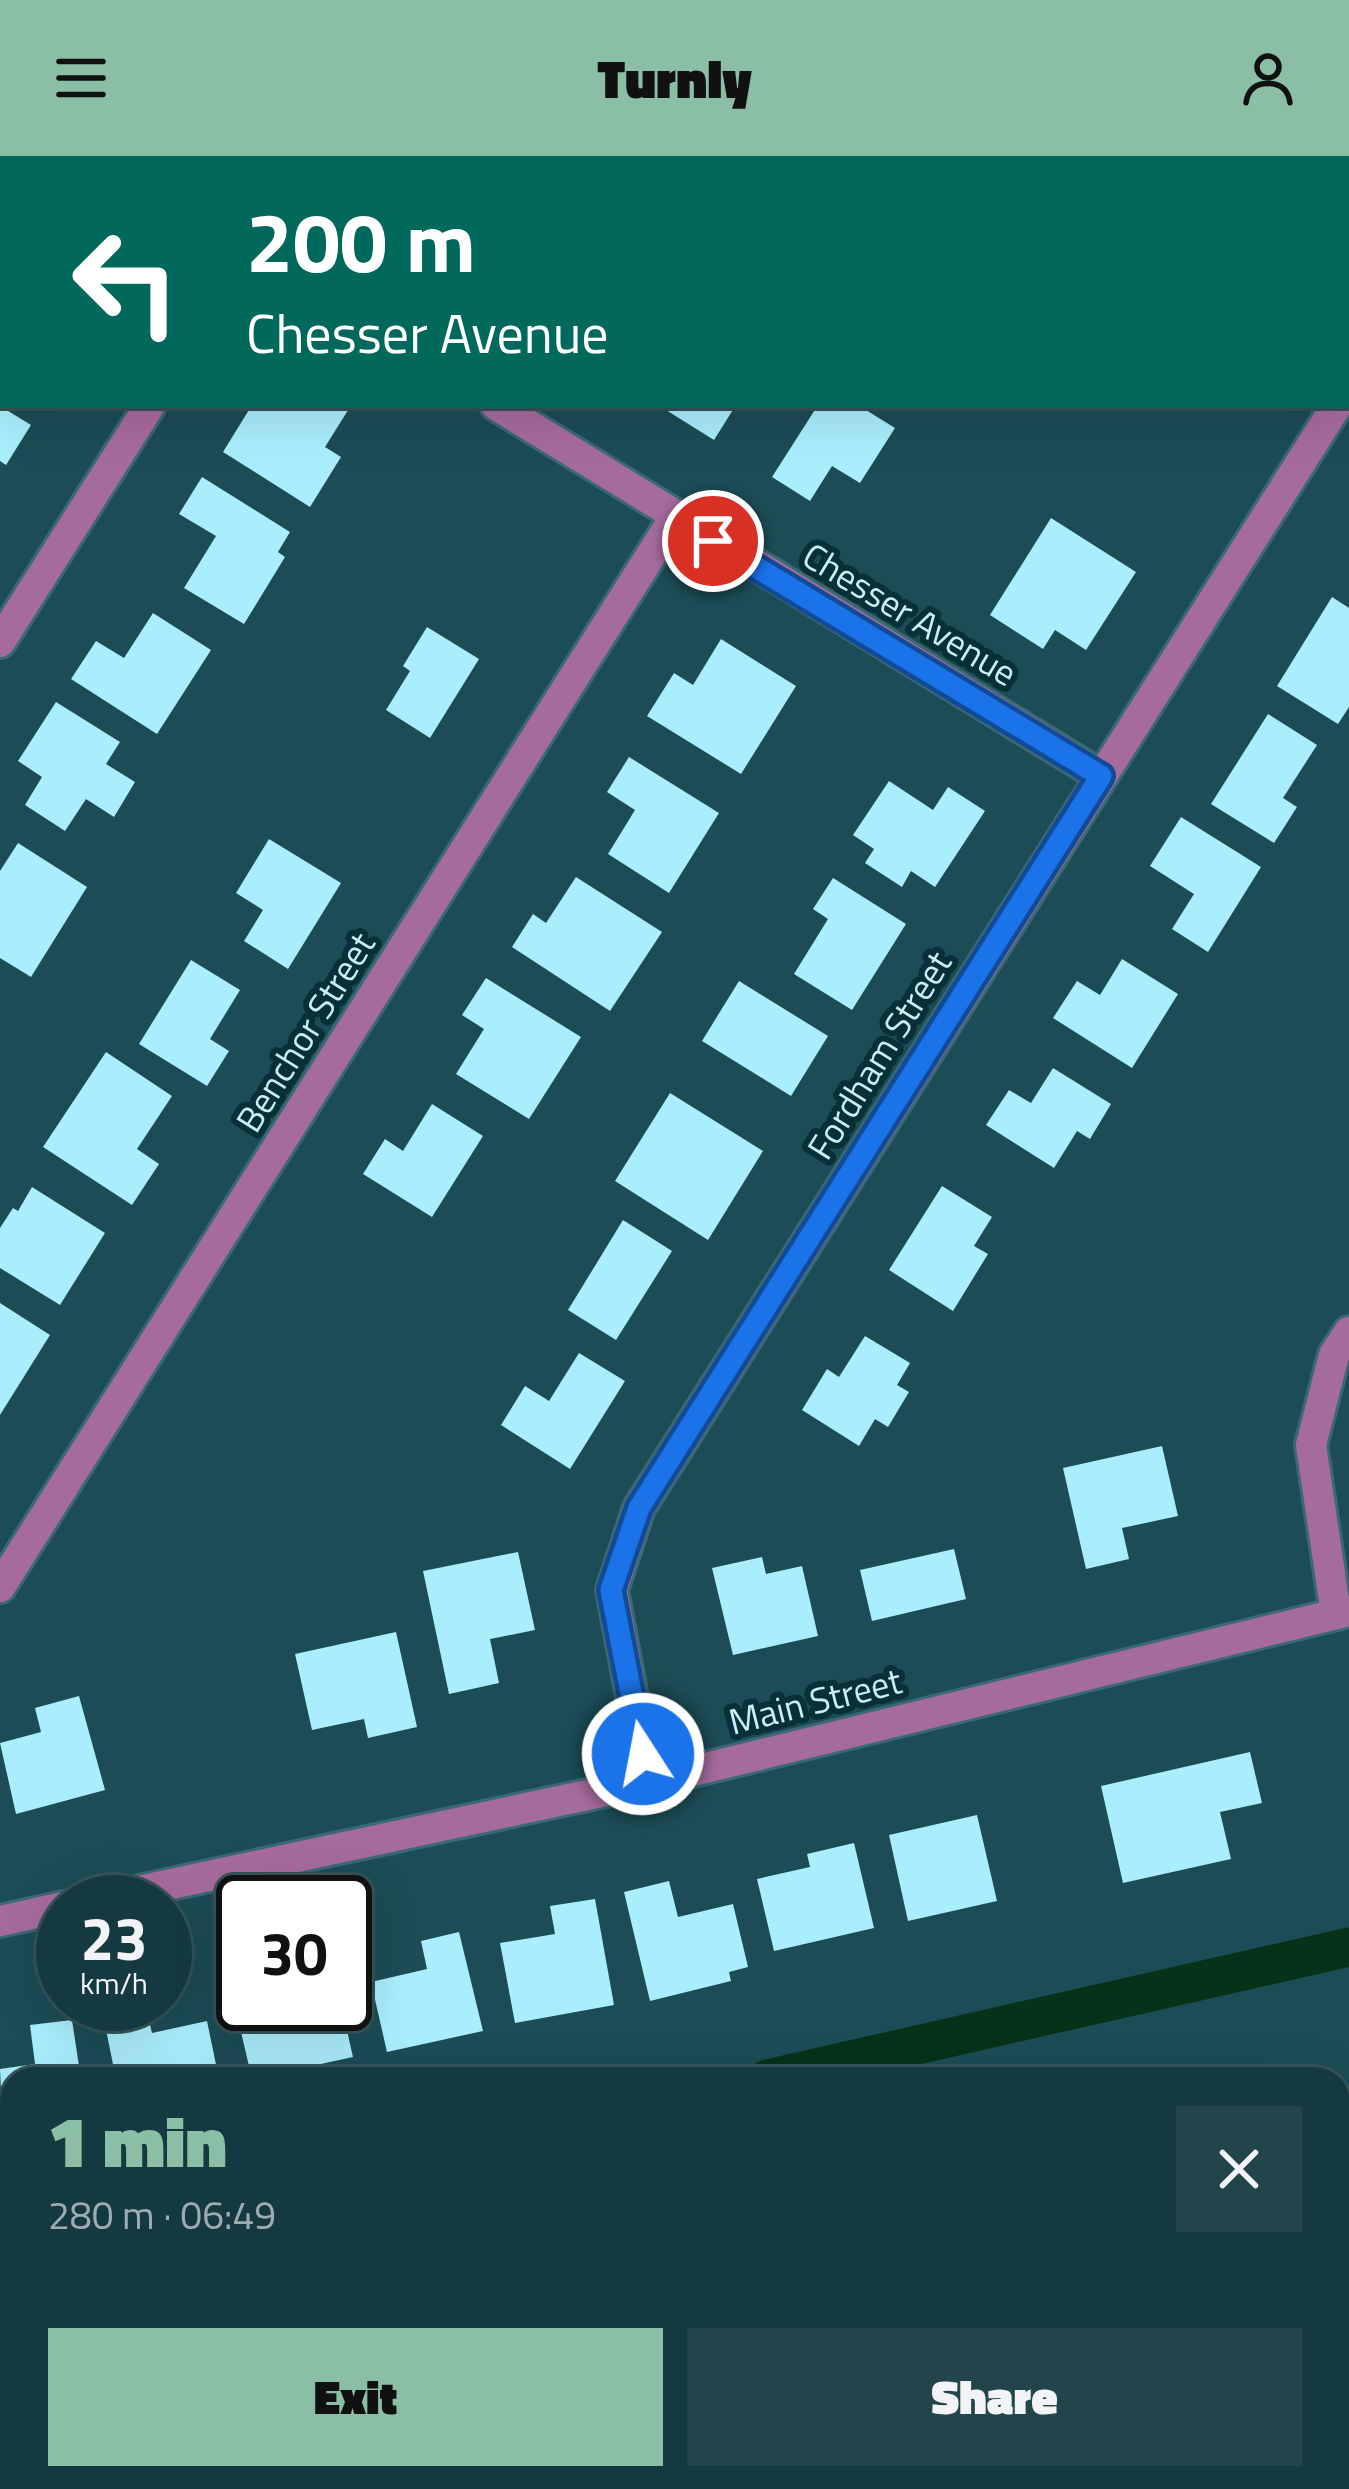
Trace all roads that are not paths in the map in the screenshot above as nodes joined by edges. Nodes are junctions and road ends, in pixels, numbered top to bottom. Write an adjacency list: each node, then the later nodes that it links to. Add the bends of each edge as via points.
1 (148, 408): 5 (street)
2 (501, 408): 4 (street, Chesser Avenue)
3 (1335, 408): 6 (street, Fordham Street)
4 (675, 518): 6 (street, Chesser Avenue); 8 (street, Benchor Street)
5 (0, 642)
6 (1101, 776): 10 (street, Fordham Street, via 639,1508 611,1590)
7 (1349, 1332): 9 (street, via 1334,1355 1311,1444)
8 (0, 1587)
9 (1343, 1613): 10 (street, Main Street)
10 (648, 1782): 11 (street, Main Street)
11 (192, 1880)
12 (36, 1913): 13 (street)
13 (0, 1921)

